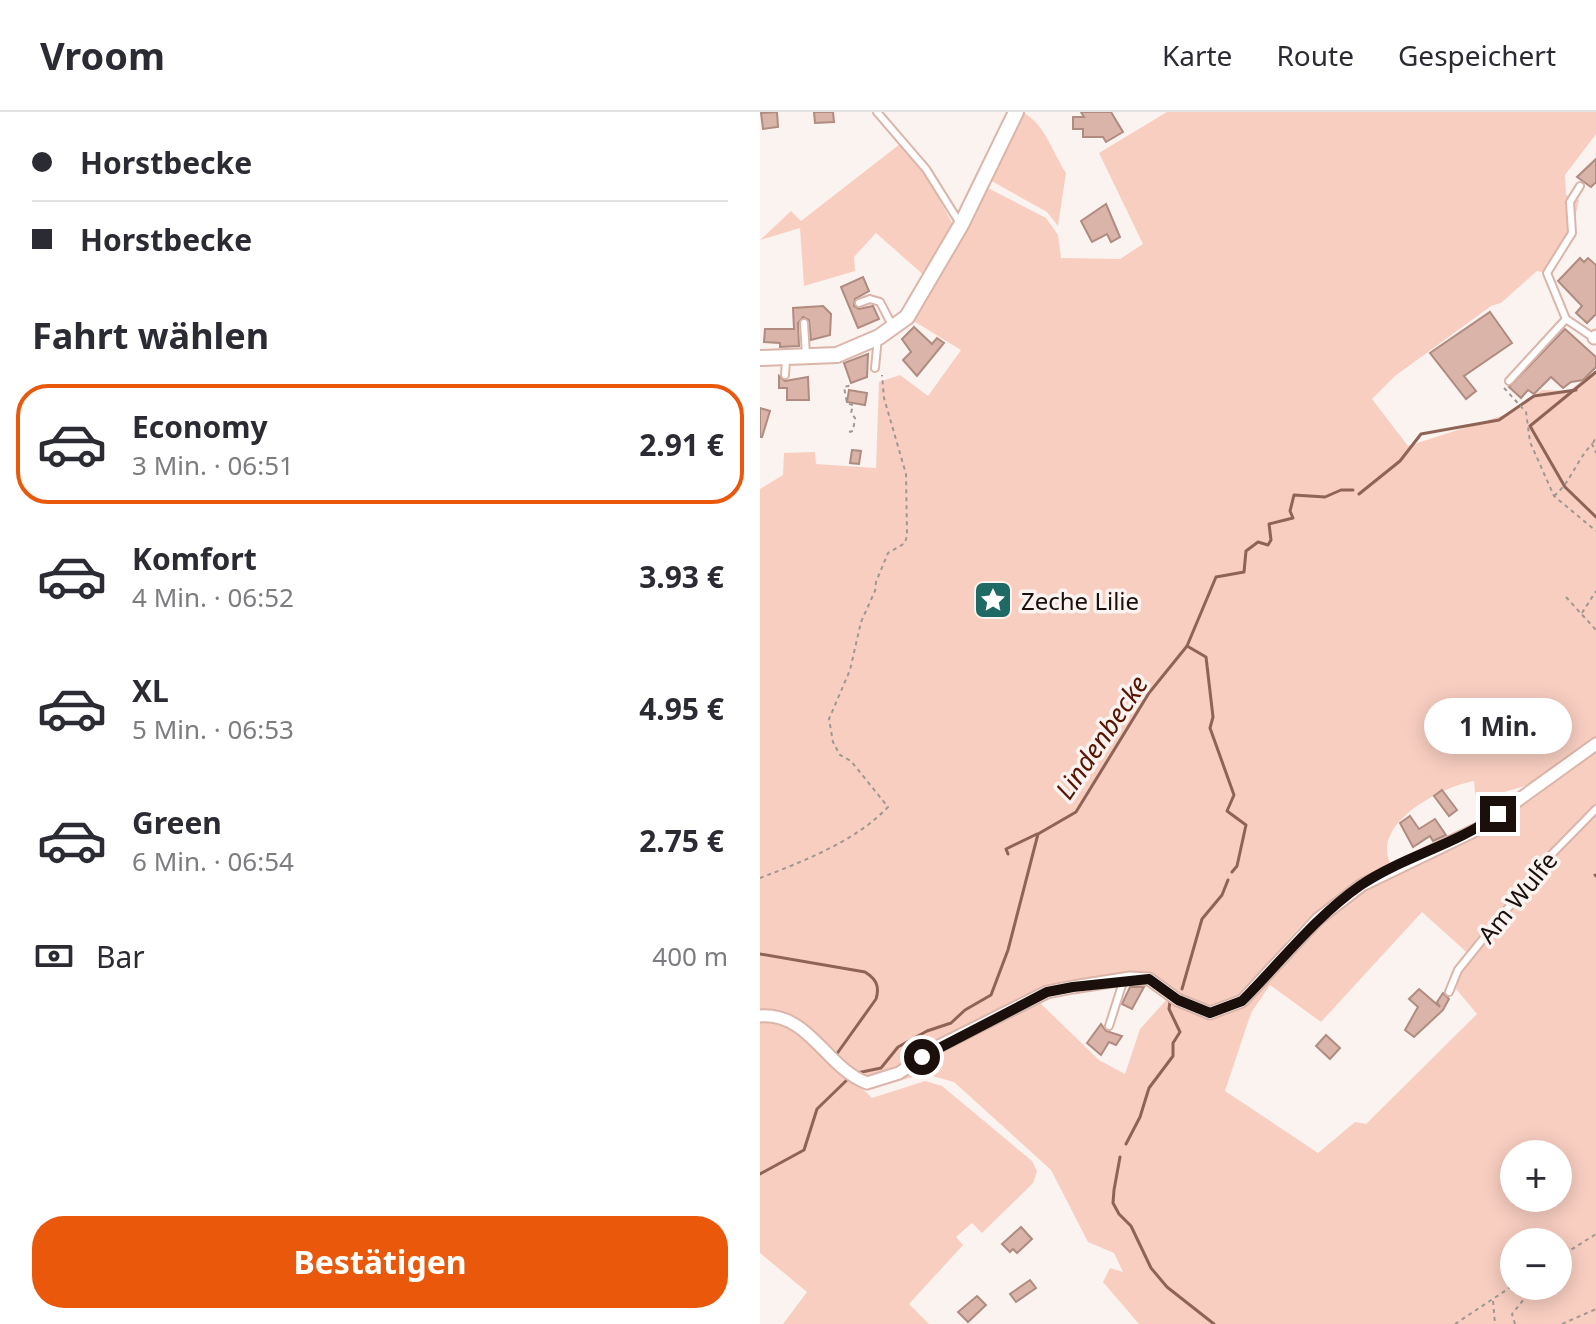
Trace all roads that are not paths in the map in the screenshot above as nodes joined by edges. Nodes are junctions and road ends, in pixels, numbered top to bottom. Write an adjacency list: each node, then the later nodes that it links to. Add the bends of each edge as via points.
1 (877, 112): 4 (lane, via 926,169)
2 (1016, 112): 4 (street)
3 (1580, 186): 6 (lane, via 1570,202 1572,233 1547,273)
4 (961, 225): 8 (street, via 907,317)
5 (859, 303): 8 (lane, via 880,302)
6 (1566, 319): 9 (lane); 17 (lane)
7 (804, 323): 14 (lane)
8 (893, 327): 11 (street)
9 (1595, 337)
10 (814, 342): 14 (lane)
11 (879, 344): 14 (street); 15 (lane)
12 (760, 358): 13 (street)
13 (786, 358): 14 (street); 16 (lane)
14 (811, 358)
15 (875, 368)
16 (785, 375)
17 (1509, 381)
18 (1596, 744): 20 (street, via 1478,829 1362,885 1318,919 1242,1001 1210,1013 1178,1000 1149,979)
19 (1596, 809): 21 (lane, Am Wulfe, via 1458,970)
20 (1124, 979): 22 (street, via 1047,992 875,1082 858,1079 798,1024); 23 (lane)
21 (1449, 992)
22 (760, 1016)
23 (1109, 1026)

